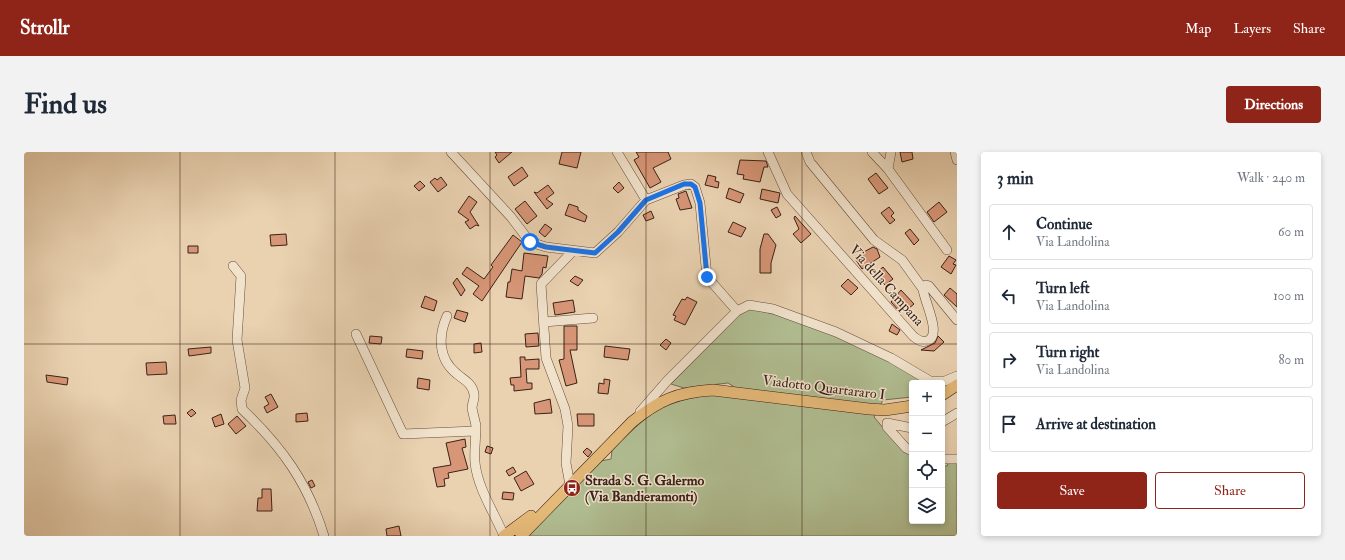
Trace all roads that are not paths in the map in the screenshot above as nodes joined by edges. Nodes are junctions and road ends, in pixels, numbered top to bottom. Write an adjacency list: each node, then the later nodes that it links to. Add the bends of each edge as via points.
1 (451, 152): 12 (street, via 530,242)
2 (617, 152): 10 (street)
3 (768, 152): 14 (street, Via della Campana, via 787,194 913,336 925,342 932,337 934,328)
4 (806, 152): 14 (street, via 810,162 874,240 902,260)
5 (872, 152): 9 (street)
6 (891, 152): 9 (street)
7 (955, 152): 8 (street)
8 (957, 160)
9 (888, 169): 11 (street)
10 (646, 200): 12 (street, via 618,232 595,253); 15 (street, via 684,184 695,187 700,203 707,277)
11 (947, 250)
12 (573, 251): 19 (street, via 542,284)
13 (233, 266): 35 (street, via 241,276 237,340 245,388 241,400 242,409 272,438 303,482)
14 (923, 289): 18 (street, Via della Campana, via 929,286)
15 (737, 311): 21 (street, via 743,307 756,306 787,314 836,332 891,358 930,381 945,381); 27 (street, via 667,381)
16 (447, 316): 29 (street, via 440,334 443,353 454,373 471,386 474,393 472,407)
17 (593, 318): 19 (street)
18 (957, 320)
19 (544, 322): 33 (street, via 546,358 565,409 568,426)
20 (356, 334): 29 (street, via 403,434)
21 (957, 376)
22 (957, 385): 23 (main road)
23 (945, 393)
24 (909, 406): 27 (main road, Viadotto Quartararo I, via 885,410 869,409 732,391 704,390 668,398 652,406)
25 (957, 413): 26 (street)
26 (945, 420)
27 (632, 422): 33 (main road, Viadotto Quartararo I)
28 (909, 427): 30 (street, via 887,423 887,427)
29 (475, 431): 34 (street, via 474,454 477,472 485,497 499,524)
30 (909, 450)
31 (945, 459): 32 (street)
32 (957, 459)
33 (568, 487): 34 (main road); 36 (main road)
34 (508, 535)
35 (324, 536)
36 (521, 536)

